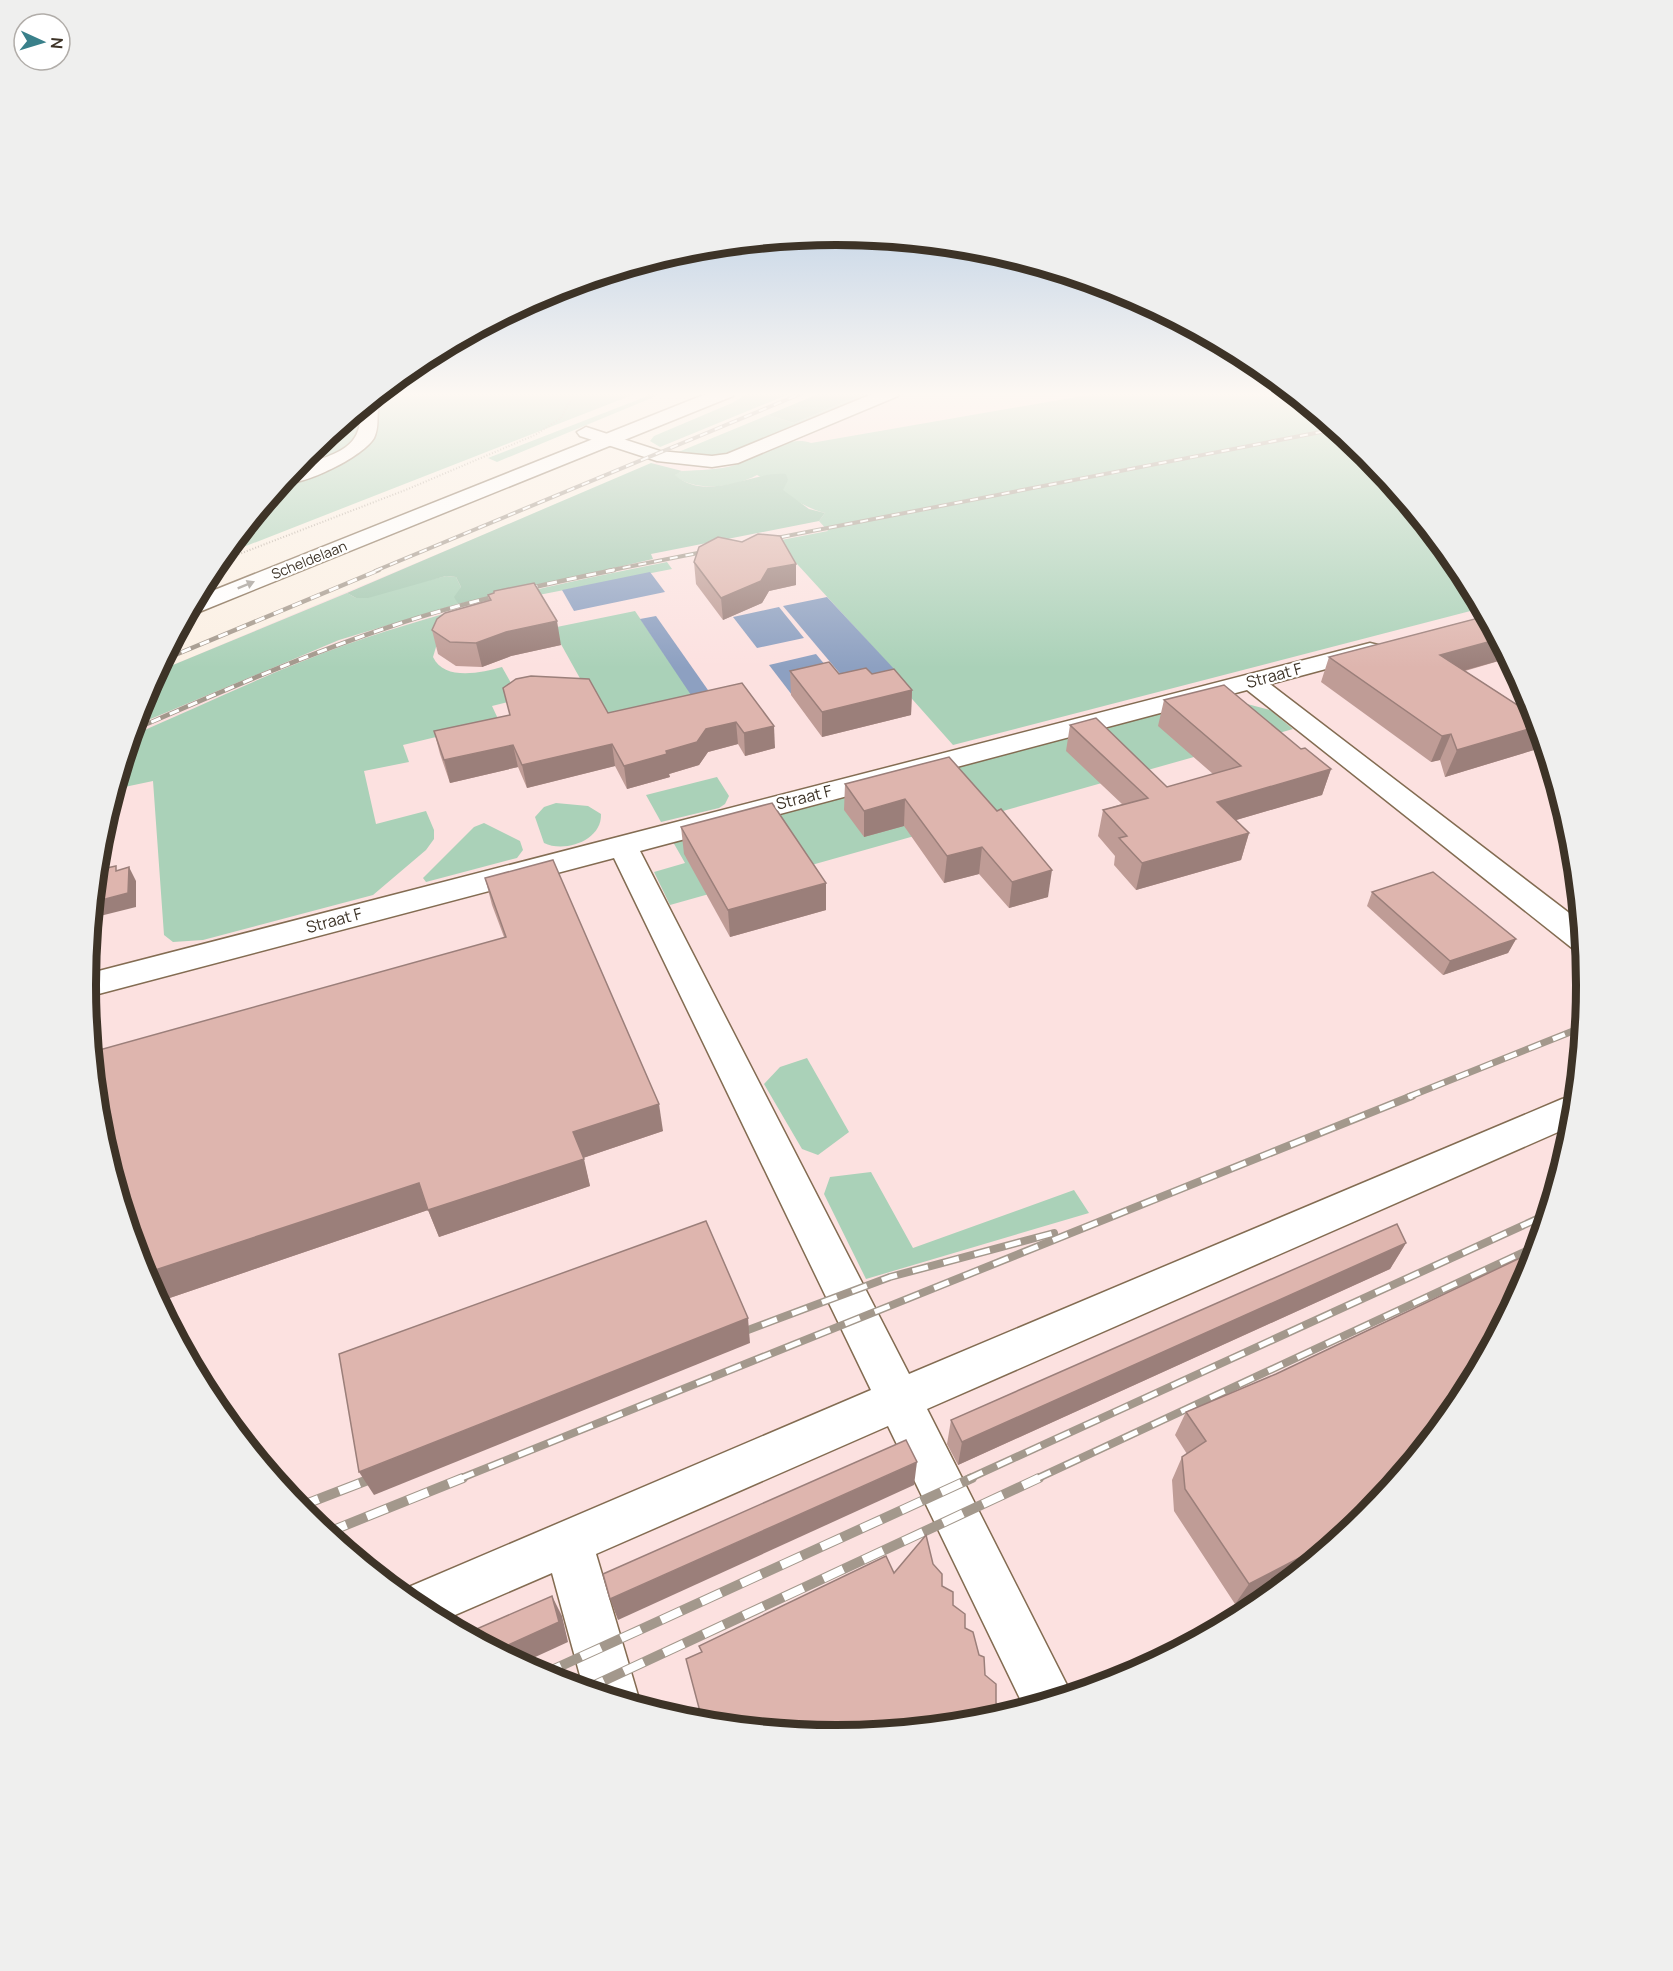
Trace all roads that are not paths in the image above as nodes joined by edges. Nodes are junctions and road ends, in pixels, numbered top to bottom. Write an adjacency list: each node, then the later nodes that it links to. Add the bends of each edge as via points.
1 (453, 484): 3 (main road, Scheldelaan)
2 (499, 484): 4 (main road, Scheldelaan, one-way to 2)
3 (220, 575)
4 (203, 602)
5 (1398, 642): 6 (main road, Straat F)
6 (1251, 681): 7 (main road, Straat F); 8 (main road)
7 (622, 844): 9 (main road, Straat F); 11 (main road)
8 (1575, 934)
9 (96, 983)
10 (1566, 1113): 11 (main road)
11 (899, 1400): 12 (main road); 15 (main road)
12 (568, 1542): 13 (main road); 14 (main road)
13 (427, 1602)
14 (611, 1691)
15 (1046, 1696)

